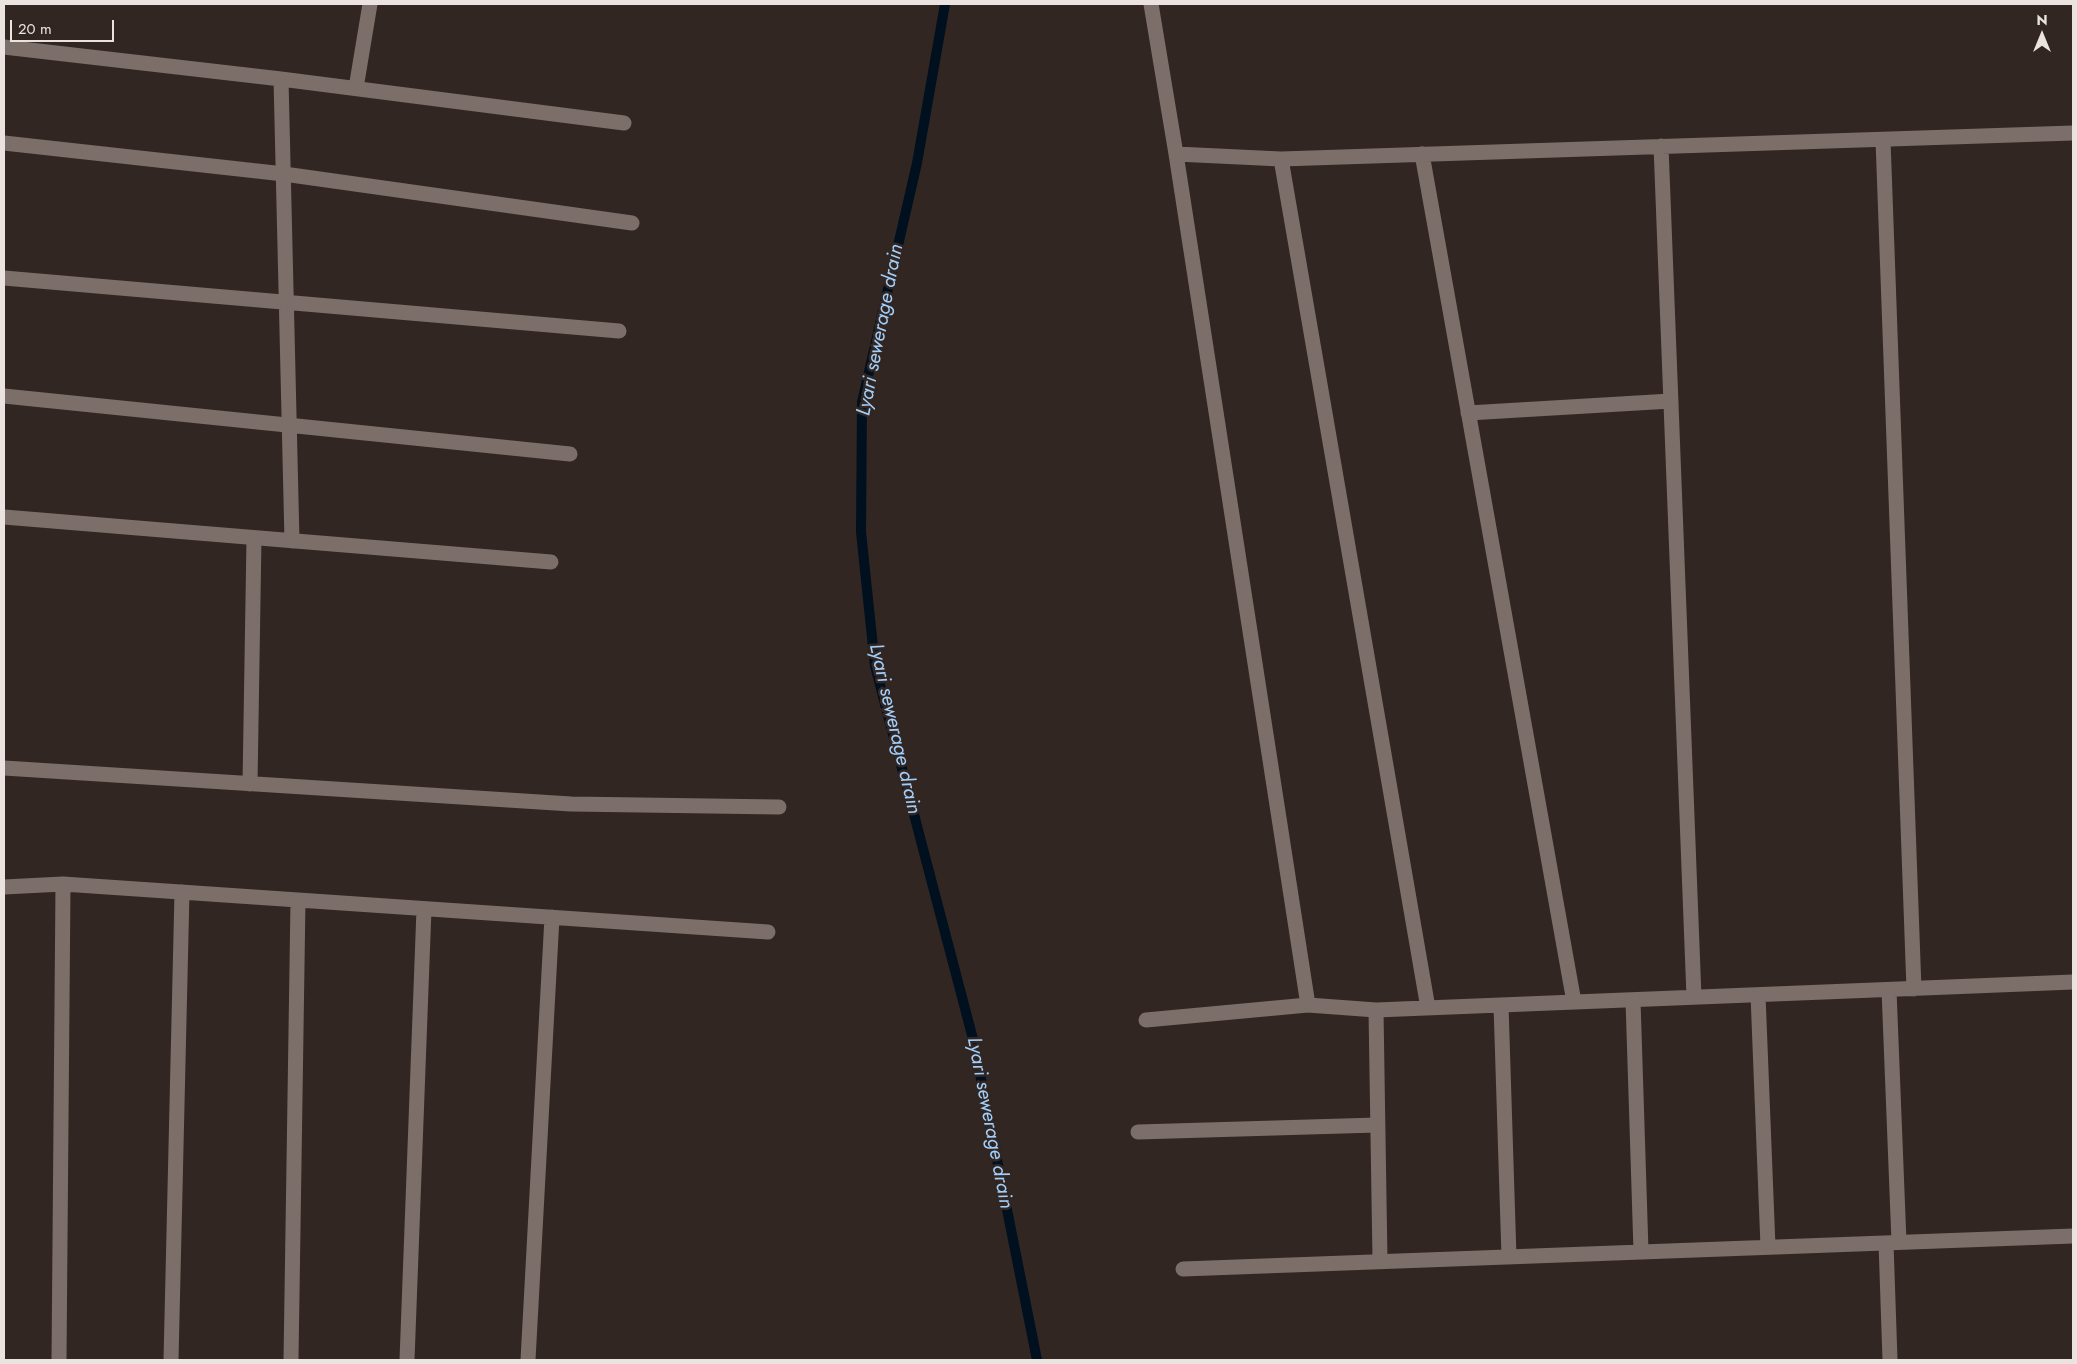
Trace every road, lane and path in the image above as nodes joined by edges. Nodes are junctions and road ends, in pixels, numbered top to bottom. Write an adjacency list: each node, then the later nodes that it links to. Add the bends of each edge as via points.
1 (370, 4): 5 (street)
2 (1150, 4): 11 (street)
3 (4, 47): 4 (street)
4 (281, 78): 5 (street); 14 (street)
5 (356, 88): 6 (street)
6 (624, 123)
7 (2073, 133): 8 (street)
8 (1883, 140): 10 (street); 39 (street)
9 (4, 143): 14 (street)
10 (1661, 146): 12 (street); 20 (street)
11 (1176, 154): 13 (street); 45 (street)
12 (1422, 154): 13 (street); 21 (street)
13 (1281, 158): 47 (street)
14 (284, 174): 15 (street); 17 (street)
15 (632, 223)
16 (4, 278): 17 (street)
17 (287, 302): 18 (street); 22 (street)
18 (619, 330)
19 (4, 396): 22 (street)
20 (1671, 401): 21 (street); 42 (street)
21 (1468, 413): 44 (street)
22 (290, 427): 23 (street); 26 (street)
23 (570, 454)
24 (4, 517): 25 (street)
25 (254, 538): 26 (street); 29 (street)
26 (292, 541): 27 (street)
27 (551, 562)
28 (4, 768): 29 (street)
29 (250, 784): 30 (street, via 571,804)
30 (779, 807)
31 (63, 884): 32 (street); 33 (street); 59 (street)
32 (4, 888)
33 (182, 892): 34 (street); 60 (street)
34 (298, 900): 35 (street); 61 (street)
35 (424, 909): 36 (street); 62 (street)
36 (552, 917): 37 (street); 63 (street)
37 (768, 932)
38 (2073, 982): 39 (street)
39 (1914, 989): 40 (street)
40 (1889, 990): 41 (street); 53 (street)
41 (1758, 995): 42 (street); 54 (street)
42 (1694, 997): 43 (street)
43 (1633, 1000): 44 (street); 55 (street)
44 (1574, 1002): 46 (street)
45 (1308, 1005): 48 (street); 49 (street)
46 (1501, 1005): 47 (street); 56 (street)
47 (1428, 1008): 48 (street)
48 (1376, 1010): 50 (street)
49 (1146, 1020)
50 (1377, 1125): 51 (street); 57 (street)
51 (1138, 1132)
52 (2073, 1236): 53 (street)
53 (1892, 1243): 54 (street); 64 (street)
54 (1768, 1247): 55 (street)
55 (1641, 1252): 56 (street)
56 (1509, 1257): 57 (street)
57 (1380, 1261): 58 (street)
58 (1183, 1269)
59 (59, 1360)
60 (172, 1360)
61 (291, 1360)
62 (408, 1360)
63 (528, 1360)
64 (1890, 1360)

